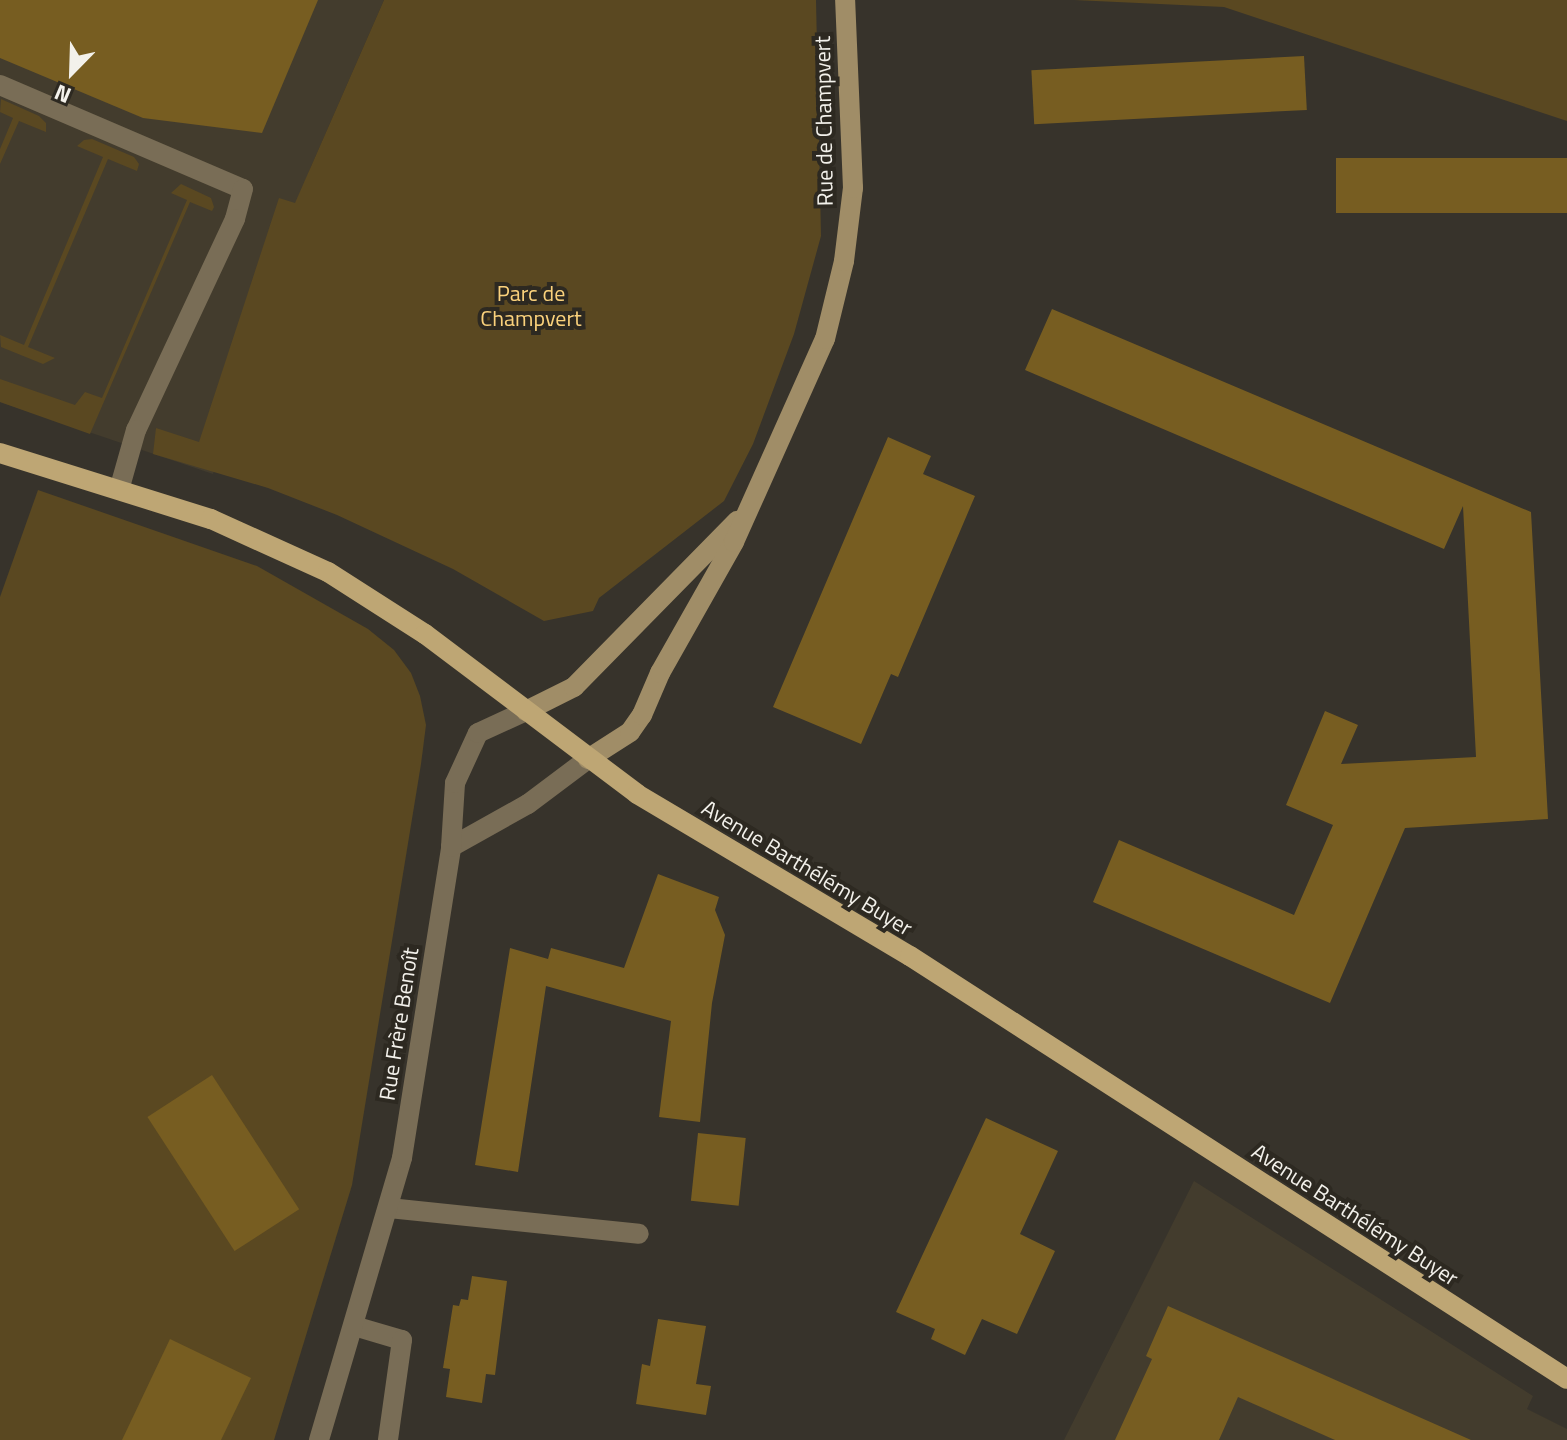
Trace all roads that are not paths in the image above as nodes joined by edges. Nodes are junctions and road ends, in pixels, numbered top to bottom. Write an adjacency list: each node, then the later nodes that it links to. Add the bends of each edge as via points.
1 (845, 0): 5 (street, Rue de Champvert, via 853,188 844,261 825,339)
2 (0, 85): 4 (street, via 243,189 235,219 136,430)
3 (0, 453): 4 (main road, Avenue Barthélémy Buyer)
4 (119, 490): 6 (main road, Avenue Barthélémy Buyer, via 211,519 328,572 425,634)
5 (749, 510): 6 (street, Rue de Champvert, via 574,687); 7 (street, Rue de Champvert, via 642,715 630,732)
6 (526, 711): 7 (main road, Avenue Barthélémy Buyer); 8 (street, Rue Frère Benoît, via 478,733 468,751 455,783)
7 (588, 759): 8 (street, via 528,804); 12 (main road, Avenue Barthélémy Buyer, via 637,794 910,956)
8 (451, 847): 9 (street, Rue Frère Benoît, via 402,1158)
9 (389, 1208): 10 (street); 11 (street, Rue Frère Benoît)
10 (639, 1234)
11 (354, 1326): 13 (street, Rue Frère Benoît); 14 (street, via 402,1340)
12 (1567, 1379)
13 (319, 1440)
14 (388, 1440)

